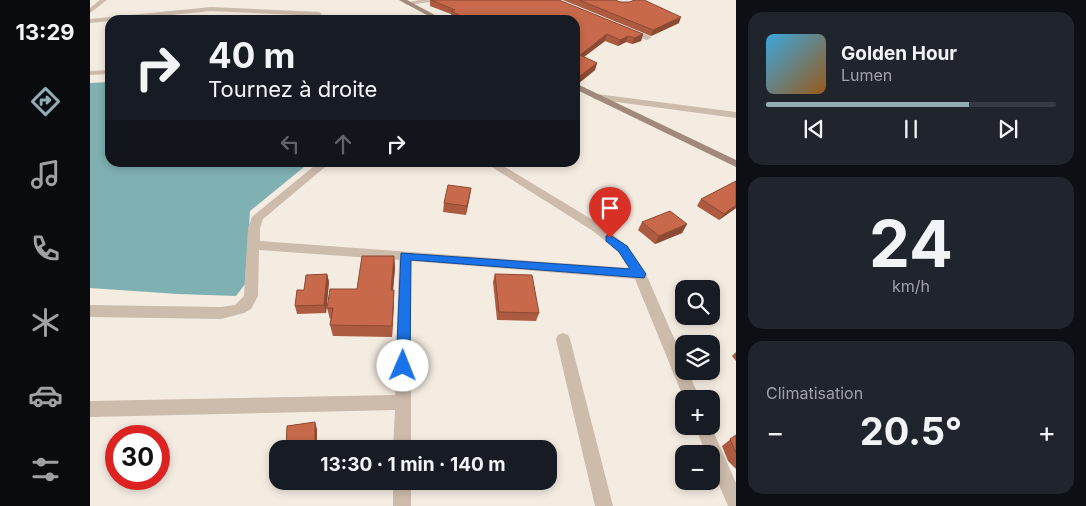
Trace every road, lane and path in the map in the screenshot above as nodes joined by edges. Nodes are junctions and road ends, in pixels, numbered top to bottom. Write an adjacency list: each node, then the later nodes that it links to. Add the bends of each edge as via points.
1 (104, 0): 4 (street)
2 (443, 0): 3 (street)
3 (404, 2): 7 (street)
4 (90, 11)
5 (318, 14): 6 (street, via 211,9)
6 (150, 15)
7 (431, 15)
8 (105, 20): 9 (street)
9 (90, 21)
10 (621, 28): 11 (street)
11 (647, 38)
12 (105, 72): 13 (street)
13 (90, 73)
14 (580, 88): 15 (street)
15 (597, 97): 16 (street); 17 (street)
16 (736, 115)
17 (736, 164)
18 (320, 167): 20 (street, via 258,217)
19 (497, 167): 22 (street, via 597,228 623,249)
20 (254, 245): 21 (street); 23 (street, via 251,296 248,305 237,311)
21 (405, 256): 22 (street); 26 (street)
22 (640, 274): 25 (street)
23 (90, 311)
24 (563, 339): 33 (street)
25 (688, 390)
26 (402, 402): 27 (street); 29 (street)
27 (90, 409)
28 (707, 435): 31 (street)
29 (402, 440)
30 (402, 490): 32 (street)
31 (736, 504)
32 (402, 506)
33 (604, 506)

